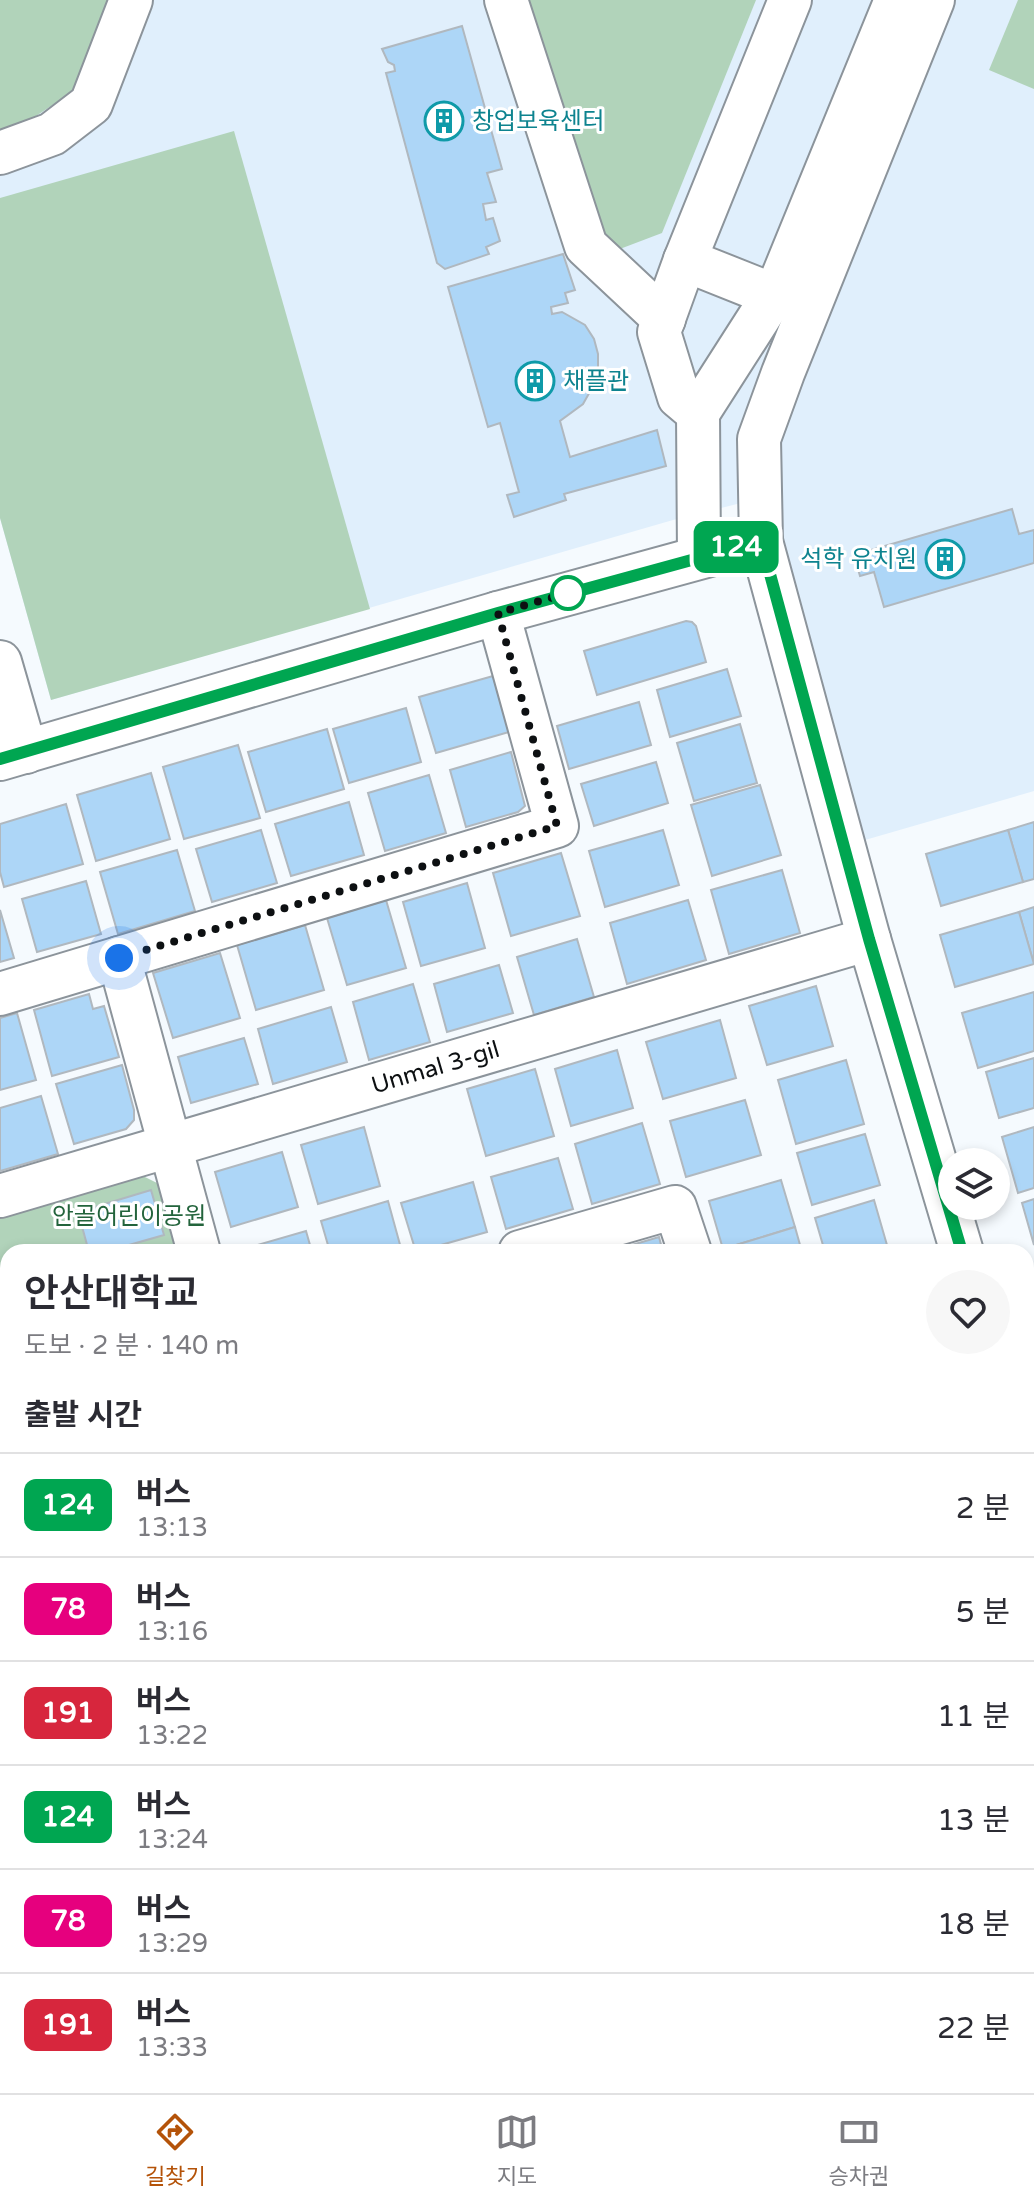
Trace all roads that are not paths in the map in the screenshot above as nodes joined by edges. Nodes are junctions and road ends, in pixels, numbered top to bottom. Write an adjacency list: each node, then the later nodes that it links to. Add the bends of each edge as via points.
1 (131, 0): 6 (street, via 91,104 52,134)
2 (506, 0): 9 (street, via 586,246)
3 (790, 0): 7 (street)
4 (896, 0): 8 (street)
5 (933, 0): 11 (street, via 759,439)
6 (0, 153)
7 (685, 260): 8 (street); 9 (street)
8 (773, 295): 10 (street)
9 (664, 319): 10 (street, via 659,332 679,397)
10 (698, 413): 12 (street)
11 (761, 541): 12 (street); 16 (street)
12 (699, 556): 13 (street)
13 (498, 613): 15 (street); 17 (street, via 557,826)
14 (0, 662): 15 (street)
15 (13, 755)
16 (869, 939): 19 (street, Unmal 3-gil); 24 (street)
17 (119, 958): 18 (street); 19 (street)
18 (0, 994)
19 (169, 1147): 20 (street, Unmal 3-gil); 21 (street)
20 (0, 1196)
21 (197, 1244)
22 (548, 1244): 23 (street, via 675,1207)
23 (687, 1244)
24 (960, 1244)

